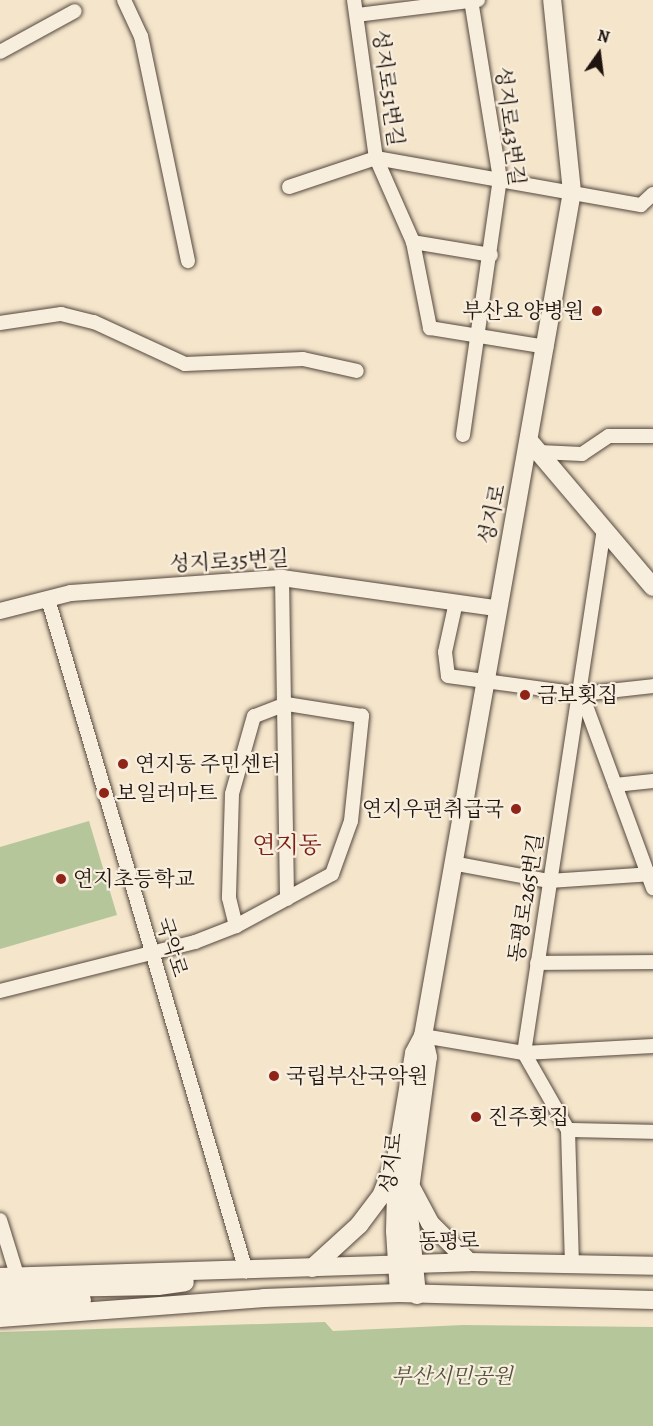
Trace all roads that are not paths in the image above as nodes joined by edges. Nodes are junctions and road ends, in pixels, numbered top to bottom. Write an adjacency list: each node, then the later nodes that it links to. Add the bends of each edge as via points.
1 (124, 0): 15 (street, via 141,36)
2 (354, 0): 6 (street, 성지로51번길)
3 (473, 0): 6 (street, 성지로51번길); 9 (street, 성지로43번길)
4 (552, 0): 11 (main road, 성지로)
5 (75, 11): 7 (street)
6 (357, 15): 8 (street, 성지로51번길)
7 (0, 52)
8 (376, 158): 9 (street); 10 (street); 13 (street, 성지로51번길)
9 (500, 179): 11 (street); 14 (street, 성지로43번길)
10 (289, 187)
11 (572, 192): 12 (street, via 641,205); 18 (main road, 성지로)
12 (653, 194)
13 (413, 242): 14 (street); 17 (street, 성지로51번길, via 430,328)
14 (491, 255): 17 (street, 성지로43번길)
15 (188, 261)
16 (0, 323): 19 (street, via 21,322 44,314 78,317 185,364 303,359)
17 (478, 336): 18 (street, 성지로51번길); 20 (street, 성지로43번길)
18 (546, 347): 22 (main road, 성지로)
19 (357, 371)
20 (463, 435)
21 (653, 436): 22 (street, via 609,436 582,454)
22 (535, 447): 23 (main road); 28 (main road, 성지로)
23 (604, 530): 25 (main road); 32 (street, 동평로265번길)
24 (282, 578): 26 (street, 성지로35번길, via 71,593); 27 (street, 성지로35번길); 33 (street)
25 (653, 587)
26 (48, 599): 29 (street, 성지로35번길); 41 (street, 국악로)
27 (456, 602): 28 (street, 성지로35번길); 30 (street, via 445,672 453,677)
28 (496, 608): 30 (main road, 성지로)
29 (0, 611)
30 (484, 681): 32 (street); 36 (main road, 성지로)
31 (653, 686): 32 (street)
32 (582, 694): 35 (street); 38 (street, 동평로265번길)
33 (286, 704): 39 (street); 39 (street, via 362,716 351,821 332,874); 40 (street, via 254,716 232,795 229,898)
34 (653, 781): 35 (street)
35 (615, 785): 37 (street)
36 (452, 863): 38 (street); 45 (main road, 성지로)
37 (651, 879): 38 (street)
38 (549, 881): 43 (street, 동평로265번길)
39 (286, 899): 40 (street)
40 (236, 926): 41 (street, via 195,942)
41 (151, 952): 44 (street); 58 (street, 국악로)
42 (653, 962): 43 (street)
43 (537, 963): 47 (street, 동평로265번길)
44 (0, 991)
45 (423, 1036): 47 (street); 50 (main road, 성지로, via 414,1053); 51 (main road, 성지로, via 428,1057)
46 (653, 1046): 47 (street)
47 (524, 1053): 48 (street)
48 (568, 1130): 49 (street); 55 (street)
49 (653, 1132)
50 (397, 1154): 54 (main road, 성지로); 57 (main road, 성지로, via 382,1194 365,1218)
51 (411, 1184): 53 (main road, via 430,1224); 54 (main road, 성지로)
52 (0, 1220): 59 (street)
53 (469, 1262): 54 (main road, 동평로); 55 (main road, 동평로)
54 (405, 1264): 57 (main road, 동평로); 60 (main road, 성지로)
55 (572, 1265): 56 (main road, 동평로)
56 (653, 1266)
57 (312, 1268): 58 (main road, 동평로)
58 (246, 1271): 59 (main road); 62 (main road, via 158,1286)
59 (8, 1276)
60 (408, 1294): 61 (main road); 62 (main road)
61 (653, 1300)
62 (0, 1303)

